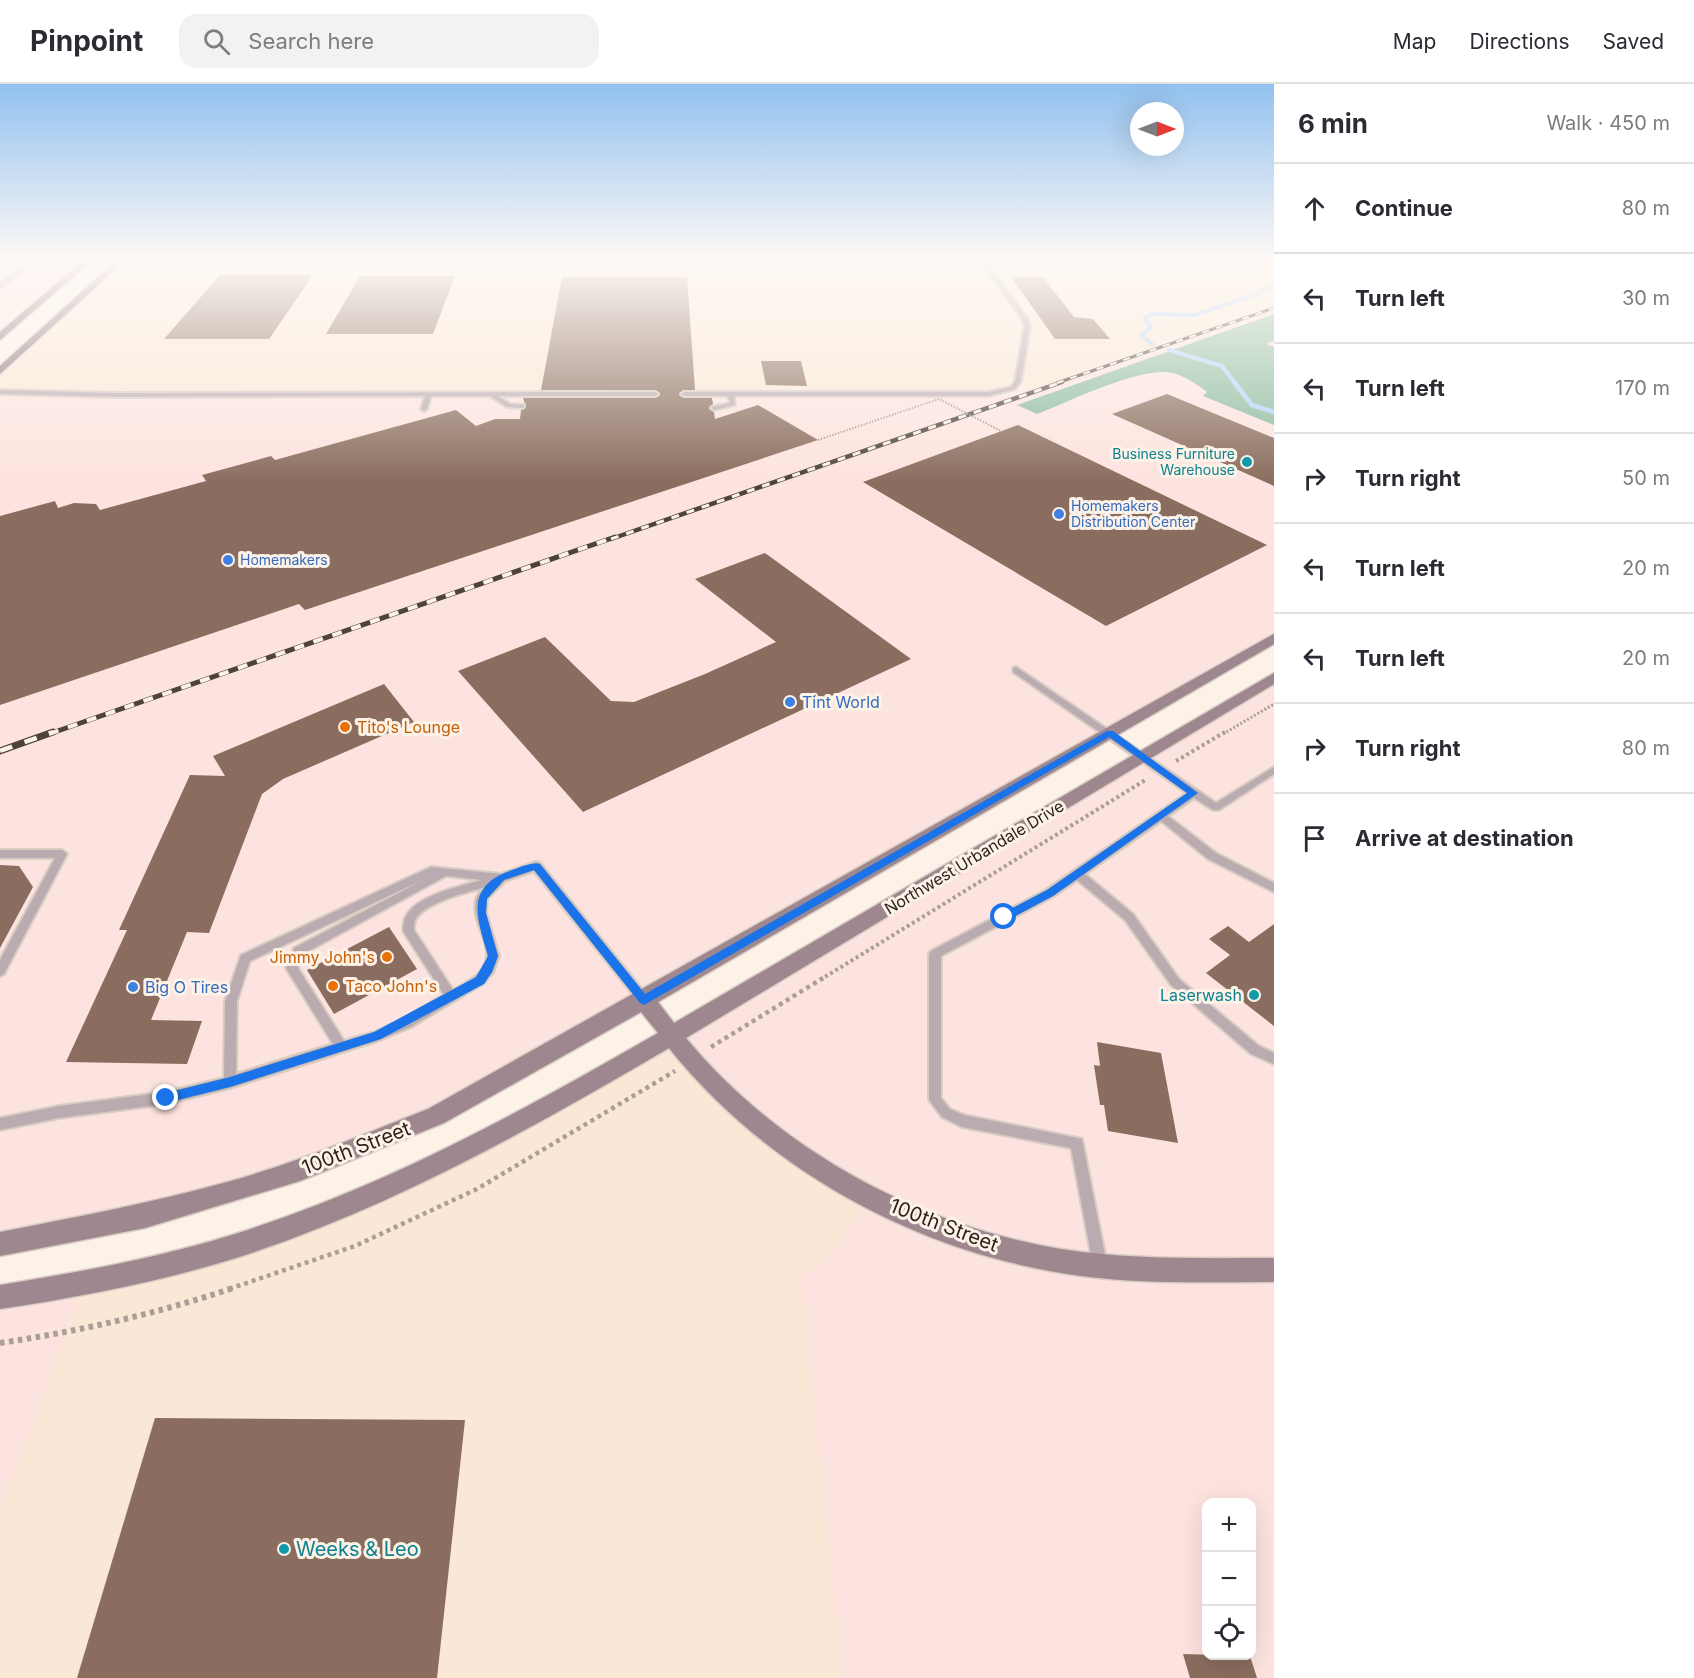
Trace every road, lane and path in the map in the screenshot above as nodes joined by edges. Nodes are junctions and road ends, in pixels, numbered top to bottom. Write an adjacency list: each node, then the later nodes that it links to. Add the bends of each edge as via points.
1 (41, 333): 3 (main road)
2 (1026, 333): 7 (lane, via 1018,381 1013,388 989,394)
3 (0, 371)
4 (0, 392): 8 (lane)
5 (656, 394): 9 (lane)
6 (684, 394): 7 (lane)
7 (731, 394): 11 (lane, via 733,404)
8 (428, 395): 9 (lane); 12 (lane)
9 (492, 395): 10 (lane, via 508,406)
10 (522, 406)
11 (714, 408)
12 (424, 409)
13 (1001, 431): 14 (path, bridge, via 939,399)
14 (818, 440)
15 (1274, 638): 19 (main road)
16 (1016, 670): 19 (lane)
17 (1274, 678): 20 (main road, Northwest Urbandale Drive)
18 (1274, 704): 21 (path)
19 (1110, 733): 20 (lane); 32 (main road)
20 (1143, 757): 21 (lane); 33 (main road, Northwest Urbandale Drive)
21 (1161, 770): 23 (lane); 35 (path)
22 (1274, 770): 23 (lane, via 1216,808)
23 (1194, 793): 24 (lane)
24 (1161, 817): 27 (lane); 29 (lane, via 1212,856)
25 (0, 854): 30 (lane, via 62,855)
26 (444, 873): 28 (lane); 34 (lane, via 298,951 292,968); 37 (lane, via 431,871 245,958 231,1001)
27 (1077, 874): 36 (lane, via 1129,917 1175,982 1255,1050); 40 (lane, via 1050,893 935,954 935,1100 946,1113 962,1121 1077,1143)
28 (501, 878): 31 (lane, via 482,898 481,913 493,956 489,969 480,980); 31 (lane, via 437,900 413,914 409,922 408,931); 32 (lane, via 536,866)
29 (1274, 888)
30 (0, 971)
31 (452, 998): 34 (lane, via 377,1036)
32 (644, 1000): 33 (main road, 100th Street); 39 (main road, 100th Street, via 436,1116 374,1142 229,1193 145,1216)
33 (672, 1035): 35 (main road, 100th Street); 42 (main road, via 511,1128 408,1178 323,1213 238,1245 157,1267)
34 (341, 1047): 37 (lane)
35 (693, 1059): 40 (main road, 100th Street, via 726,1096 776,1138 869,1196 940,1227 1009,1249)
36 (1274, 1059)
37 (230, 1082): 38 (lane, via 166,1098)
38 (0, 1124)
39 (0, 1244)
40 (1100, 1265): 41 (main road, 100th Street, via 1152,1270)
41 (1274, 1270)
42 (0, 1297)

